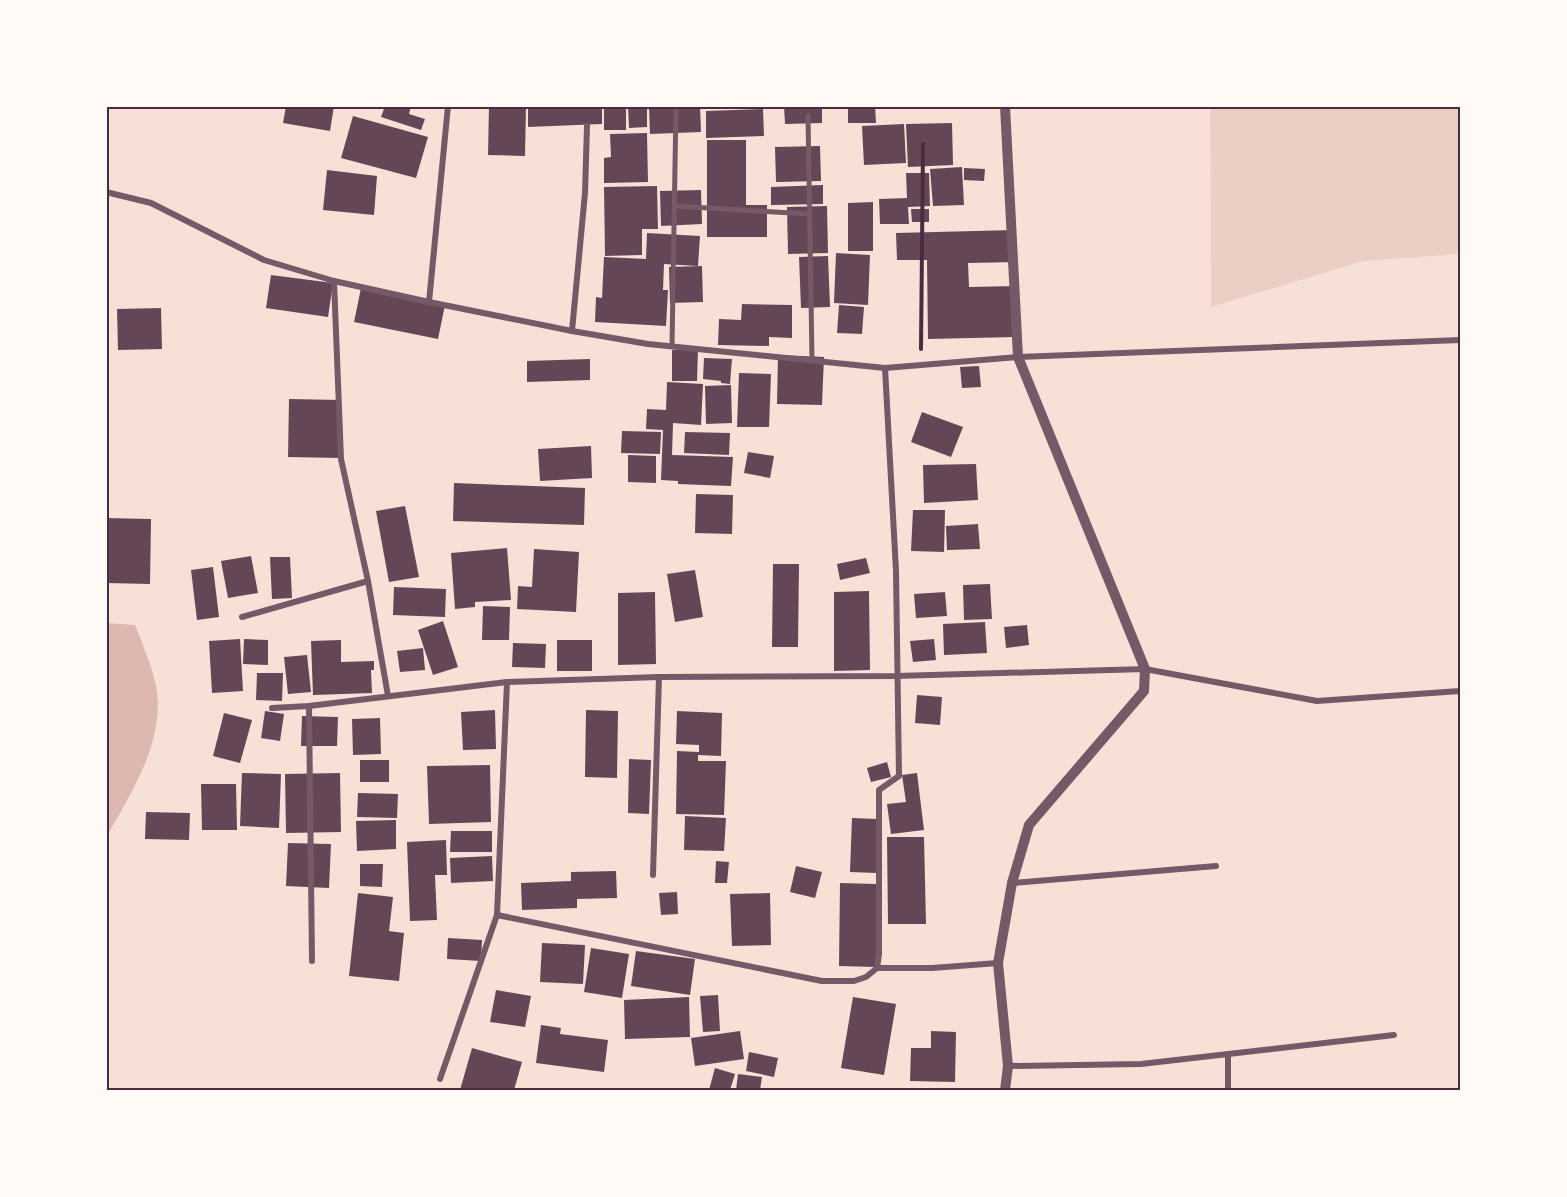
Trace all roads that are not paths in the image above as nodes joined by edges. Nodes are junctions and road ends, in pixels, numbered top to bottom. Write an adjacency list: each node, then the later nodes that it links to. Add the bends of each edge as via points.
1 (447, 106): 10 (street)
2 (676, 106): 7 (street)
3 (1005, 106): 14 (street)
4 (808, 116): 8 (street)
5 (587, 126): 11 (street)
6 (106, 192): 9 (street, via 152,203 264,260)
7 (674, 207): 8 (street); 13 (street)
8 (810, 214): 15 (street)
9 (334, 281): 10 (street); 17 (street, via 341,459)
10 (429, 302): 11 (street)
11 (572, 331): 13 (street)
12 (1461, 339): 14 (street)
13 (672, 346): 15 (street)
14 (1018, 357): 16 (street); 19 (street)
15 (812, 360): 16 (street)
16 (885, 368): 20 (street, via 896,572)
17 (368, 581): 18 (street); 24 (street)
18 (242, 616)
19 (1145, 669): 20 (street); 23 (street, via 1317,700); 29 (street, via 1144,691 1029,825)
20 (896, 676): 21 (street); 33 (street, via 899,776 879,790)
21 (659, 677): 22 (street); 28 (street)
22 (507, 682): 24 (street); 30 (street)
23 (1461, 691)
24 (388, 696): 25 (street)
25 (309, 706): 26 (street); 31 (street)
26 (272, 708)
27 (1216, 866): 29 (street)
28 (653, 875)
29 (1012, 884): 32 (street)
30 (497, 915): 33 (street, via 822,981 854,981); 37 (street)
31 (312, 961)
32 (998, 963): 33 (street); 36 (street)
33 (877, 968)
34 (1394, 1035): 35 (street)
35 (1228, 1054): 36 (street, via 1141,1064); 39 (street)
36 (1008, 1065): 38 (street)
37 (440, 1079)
38 (1005, 1090)
39 (1228, 1090)

